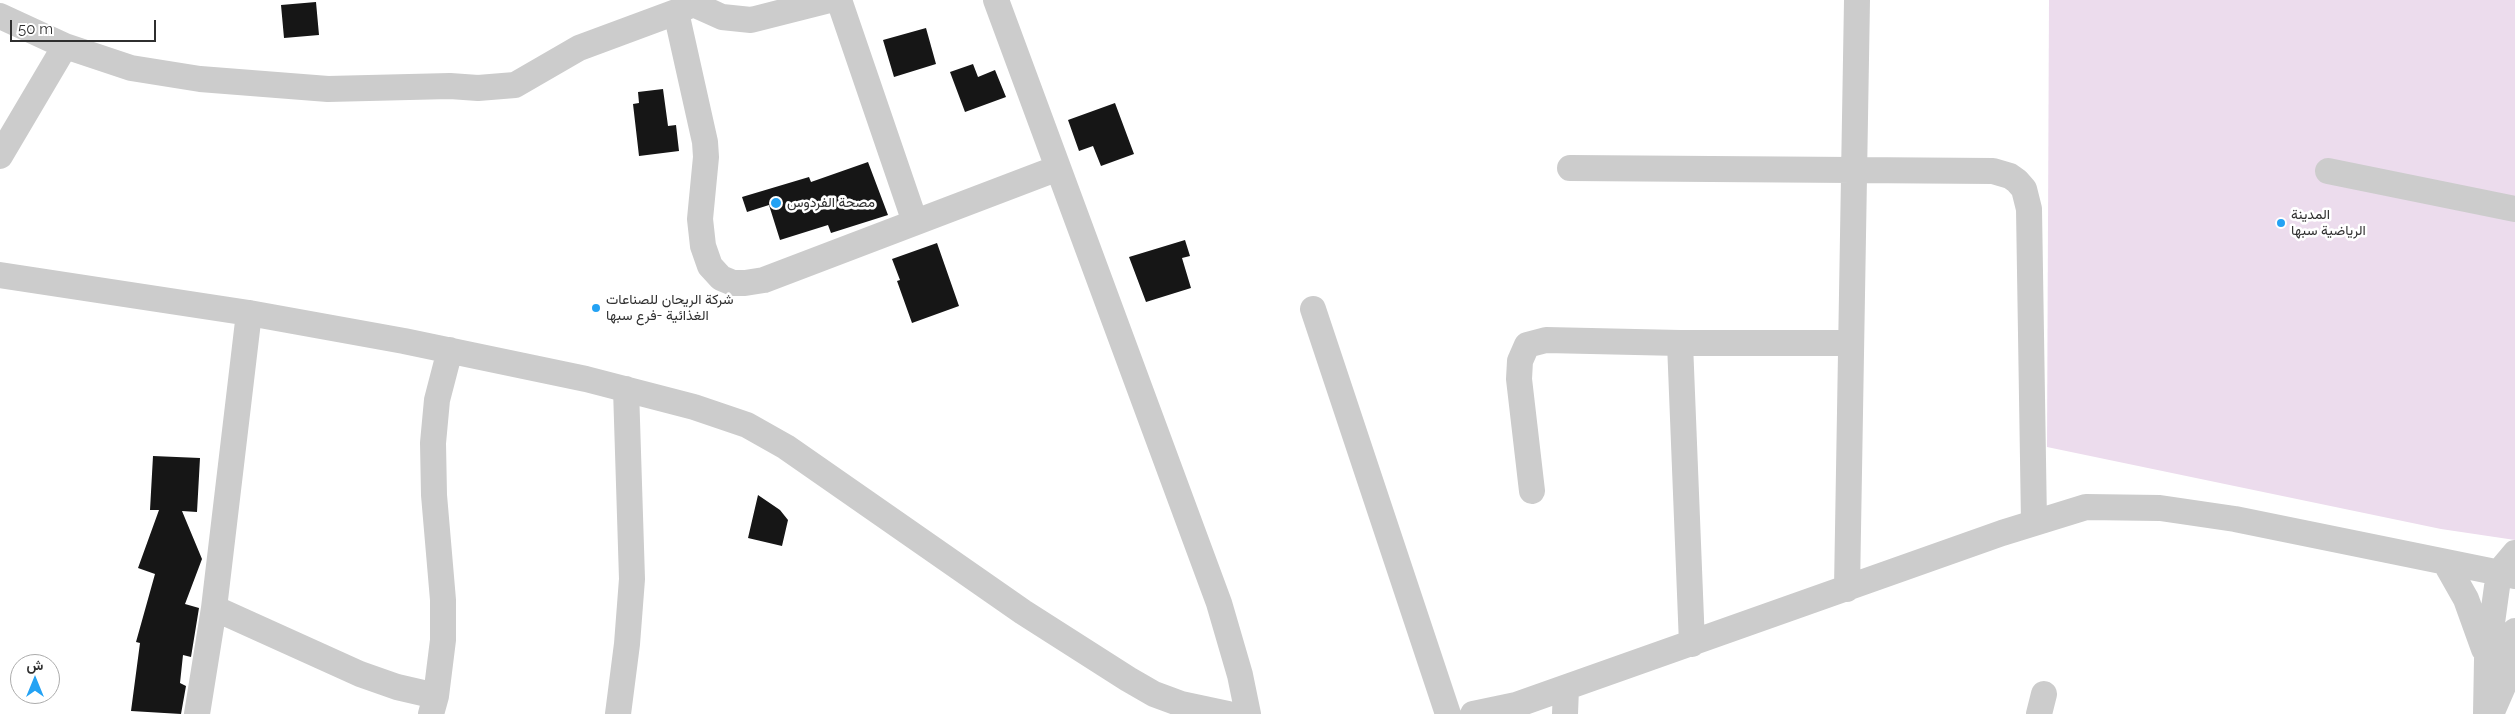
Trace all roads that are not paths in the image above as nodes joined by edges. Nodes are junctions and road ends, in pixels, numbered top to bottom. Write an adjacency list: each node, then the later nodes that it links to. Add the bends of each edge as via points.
1 (830, 0): 5 (street, via 750,20)
2 (839, 0): 14 (street)
3 (996, 0): 9 (street)
4 (1857, 0): 11 (street)
5 (675, 8): 7 (street, via 579,48 515,85 500,87 328,89 245,83 131,68); 14 (street, via 705,142 700,219 703,246 710,266 720,278 733,283 764,280)
6 (0, 16): 7 (street)
7 (65, 46): 8 (street)
8 (0, 156)
9 (1058, 168): 14 (street); 36 (street, via 1219,602)
10 (1570, 168): 11 (street)
11 (1854, 170): 19 (street); 23 (street, via 1993,171 2010,176 2024,189 2029,209)
12 (2328, 171): 13 (street)
13 (2515, 209)
14 (914, 222)
15 (0, 275): 17 (street)
16 (1313, 309): 37 (street)
17 (250, 313): 20 (street); 27 (street)
18 (1680, 343): 19 (street); 22 (street, via 1546,340 1527,345 1520,361 1519,379); 29 (street)
19 (1851, 343): 26 (street)
20 (450, 350): 21 (street); 32 (street, via 437,400 433,443 443,640)
21 (626, 390): 34 (street, via 632,579); 35 (street, via 694,407 747,425 786,447 1023,612 1128,679 1181,704)
22 (1532, 491)
23 (2034, 522): 24 (street, via 2086,507 2160,508 2235,519); 26 (street)
24 (2445, 562): 25 (street); 30 (street, via 2472,612)
25 (2510, 567): 30 (street)
26 (1846, 589): 29 (street)
27 (214, 608): 32 (street); 33 (street)
28 (2515, 631): 41 (street, via 2508,675)
29 (1692, 644): 31 (street)
30 (2487, 659): 40 (street)
31 (1566, 688): 38 (street, via 1516,705); 39 (street)
32 (433, 705)
33 (197, 714)
34 (618, 714)
35 (1228, 714)
36 (1248, 714)
37 (1448, 714)
38 (1473, 714)
39 (1565, 714)
40 (2486, 714)
41 (2491, 714)

